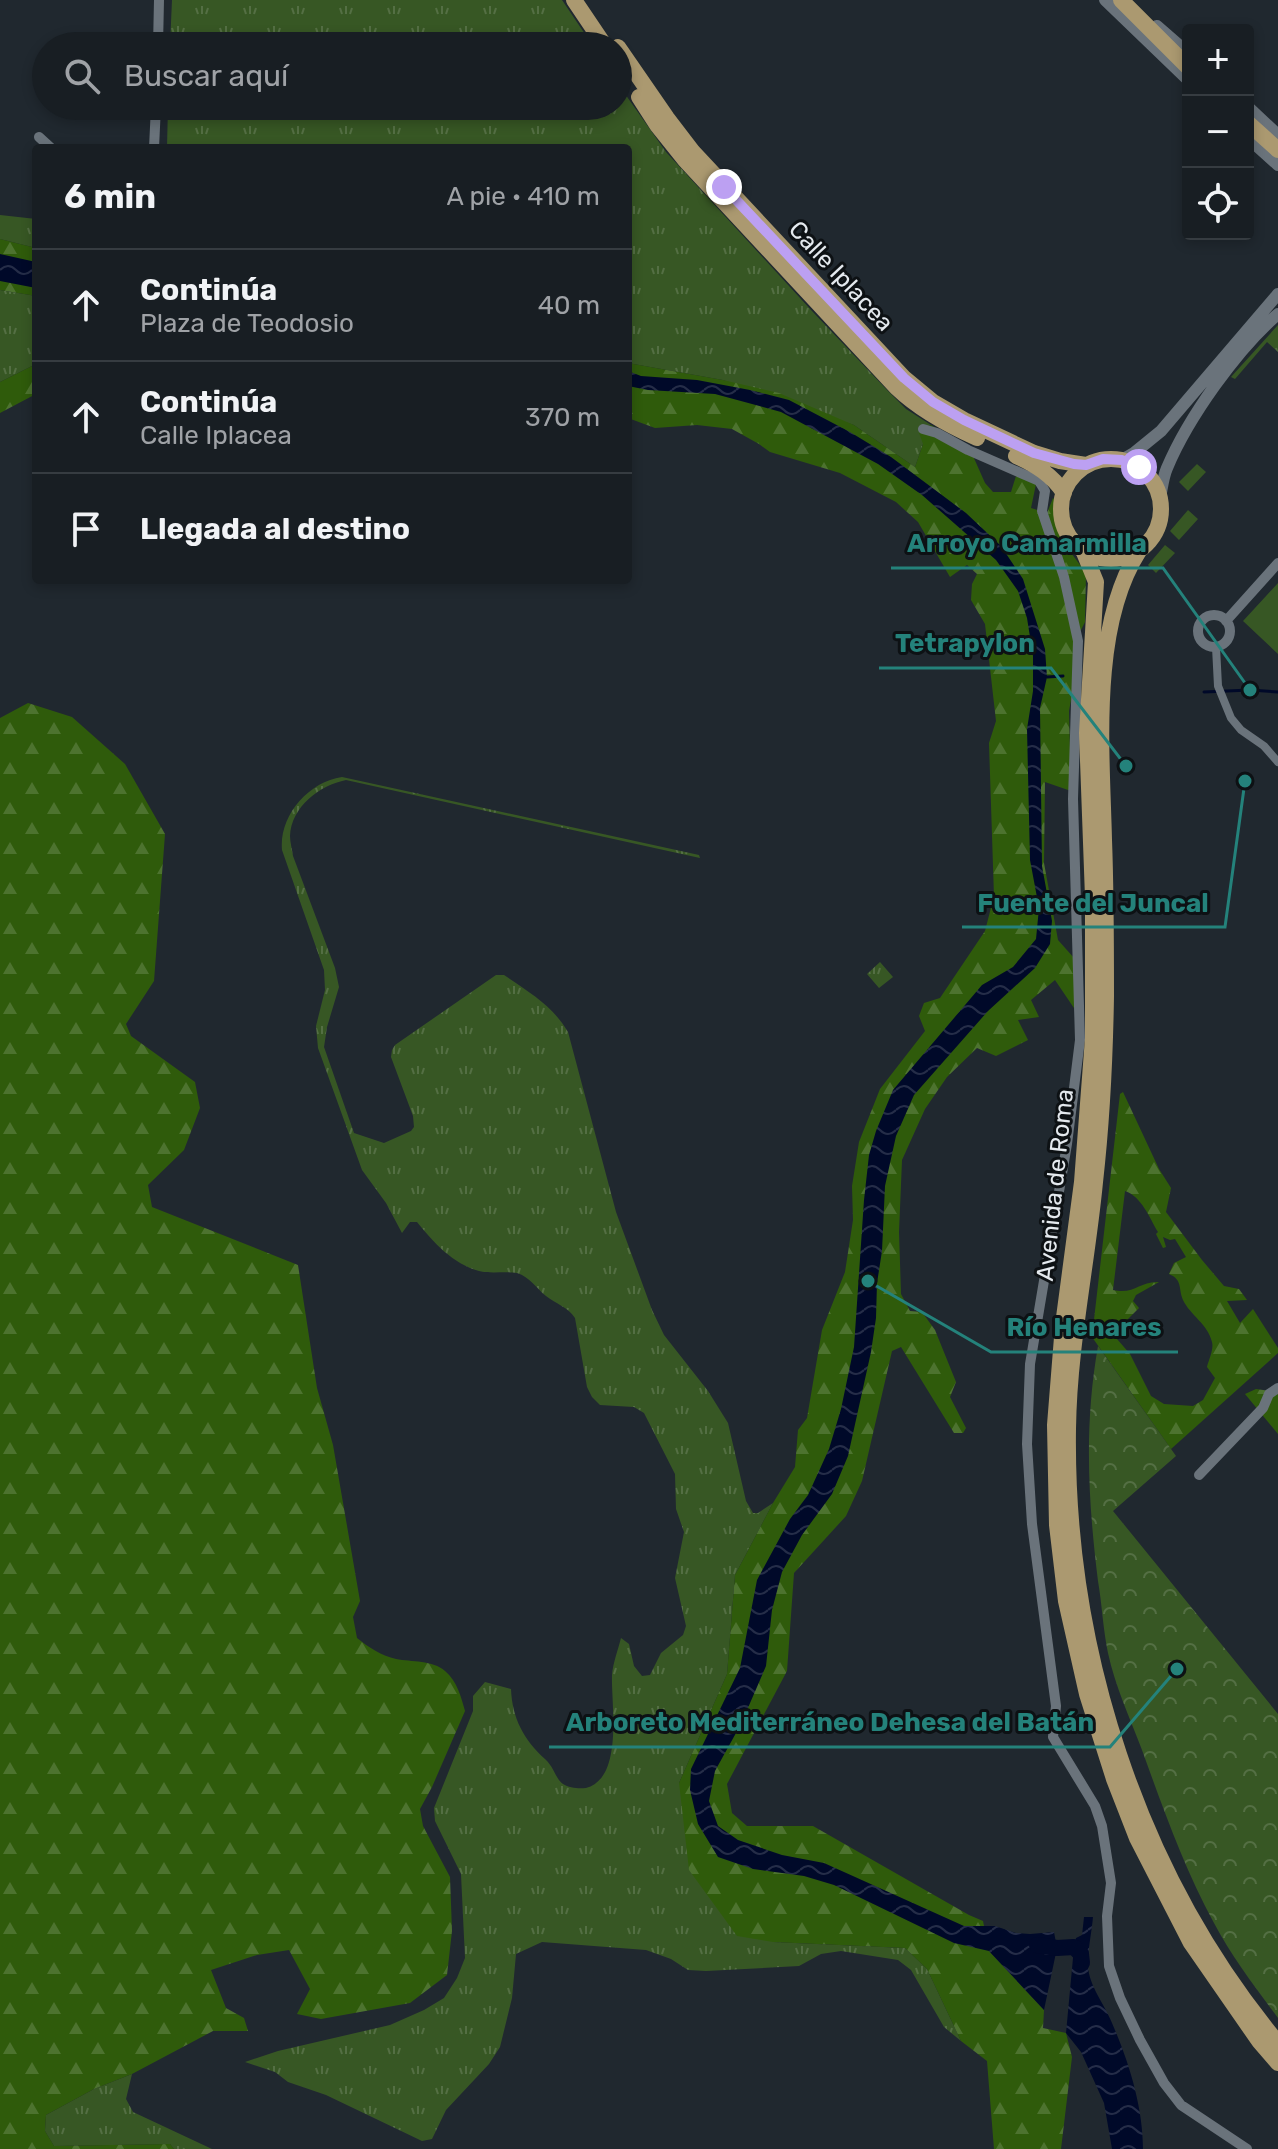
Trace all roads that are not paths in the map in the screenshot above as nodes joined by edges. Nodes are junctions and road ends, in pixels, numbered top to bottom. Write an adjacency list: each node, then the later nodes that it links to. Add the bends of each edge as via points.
1 (159, 0): 6 (street)
2 (574, 0): 7 (main road)
3 (586, 0): 8 (main road, Calle Iplacea)
4 (1107, 0): 9 (main road); 11 (street)
5 (1124, 0): 9 (main road)
6 (158, 32)
7 (596, 32)
8 (608, 32)
9 (1180, 53)
10 (632, 67): 27 (main road, Calle Iplacea, via 693,152 904,378 964,420 1034,453)
11 (1182, 74)
12 (632, 87): 28 (main road, Calle Iplacea, via 685,160 905,395 950,426 1033,464)
13 (1254, 113): 16 (street)
14 (155, 120): 20 (street)
15 (1254, 128): 21 (main road)
16 (1278, 135)
17 (39, 137): 19 (street)
18 (1254, 143): 22 (street)
19 (47, 144)
20 (154, 144)
21 (1278, 150)
22 (1278, 165)
23 (1278, 294): 26 (street, via 1161,431)
24 (1278, 314): 29 (street, via 1244,350 1189,426 1167,468)
25 (923, 429): 40 (street, via 1039,481 1045,491 1042,511 1078,641 1073,799 1080,1040 1030,1364 1027,1444 1056,1706 1053,1737 1102,1826 1111,1883 1109,1966 1120,1998 1181,2105)
26 (1122, 460): 27 (main road); 29 (main road, via 1153,481)
27 (1086, 465): 28 (main road)
28 (1064, 493): 30 (main road, via 1064,524)
29 (1160, 498): 31 (main road, via 1157,528)
30 (1083, 550): 31 (main road, via 1101,558); 39 (main road, Avenida de Roma, via 1096,582 1087,733 1093,1038 1055,1425 1064,1586 1087,1694 1137,1838 1191,1943)
31 (1139, 551): 38 (main road, Avenida de Roma, via 1120,586 1102,691 1105,1038 1095,1183 1075,1325 1068,1428 1071,1523 1099,1689 1144,1821 1203,1935)
32 (1278, 563): 33 (street)
33 (1226, 621): 34 (street, via 1229,637); 34 (street, via 1211,615 1199,626 1201,641)
34 (1216, 647): 35 (street, via 1218,686 1231,718)
35 (1278, 762)
36 (1278, 1388): 37 (street)
37 (1199, 1475)
38 (1278, 2043)
39 (1278, 2063)
40 (1247, 2149)

